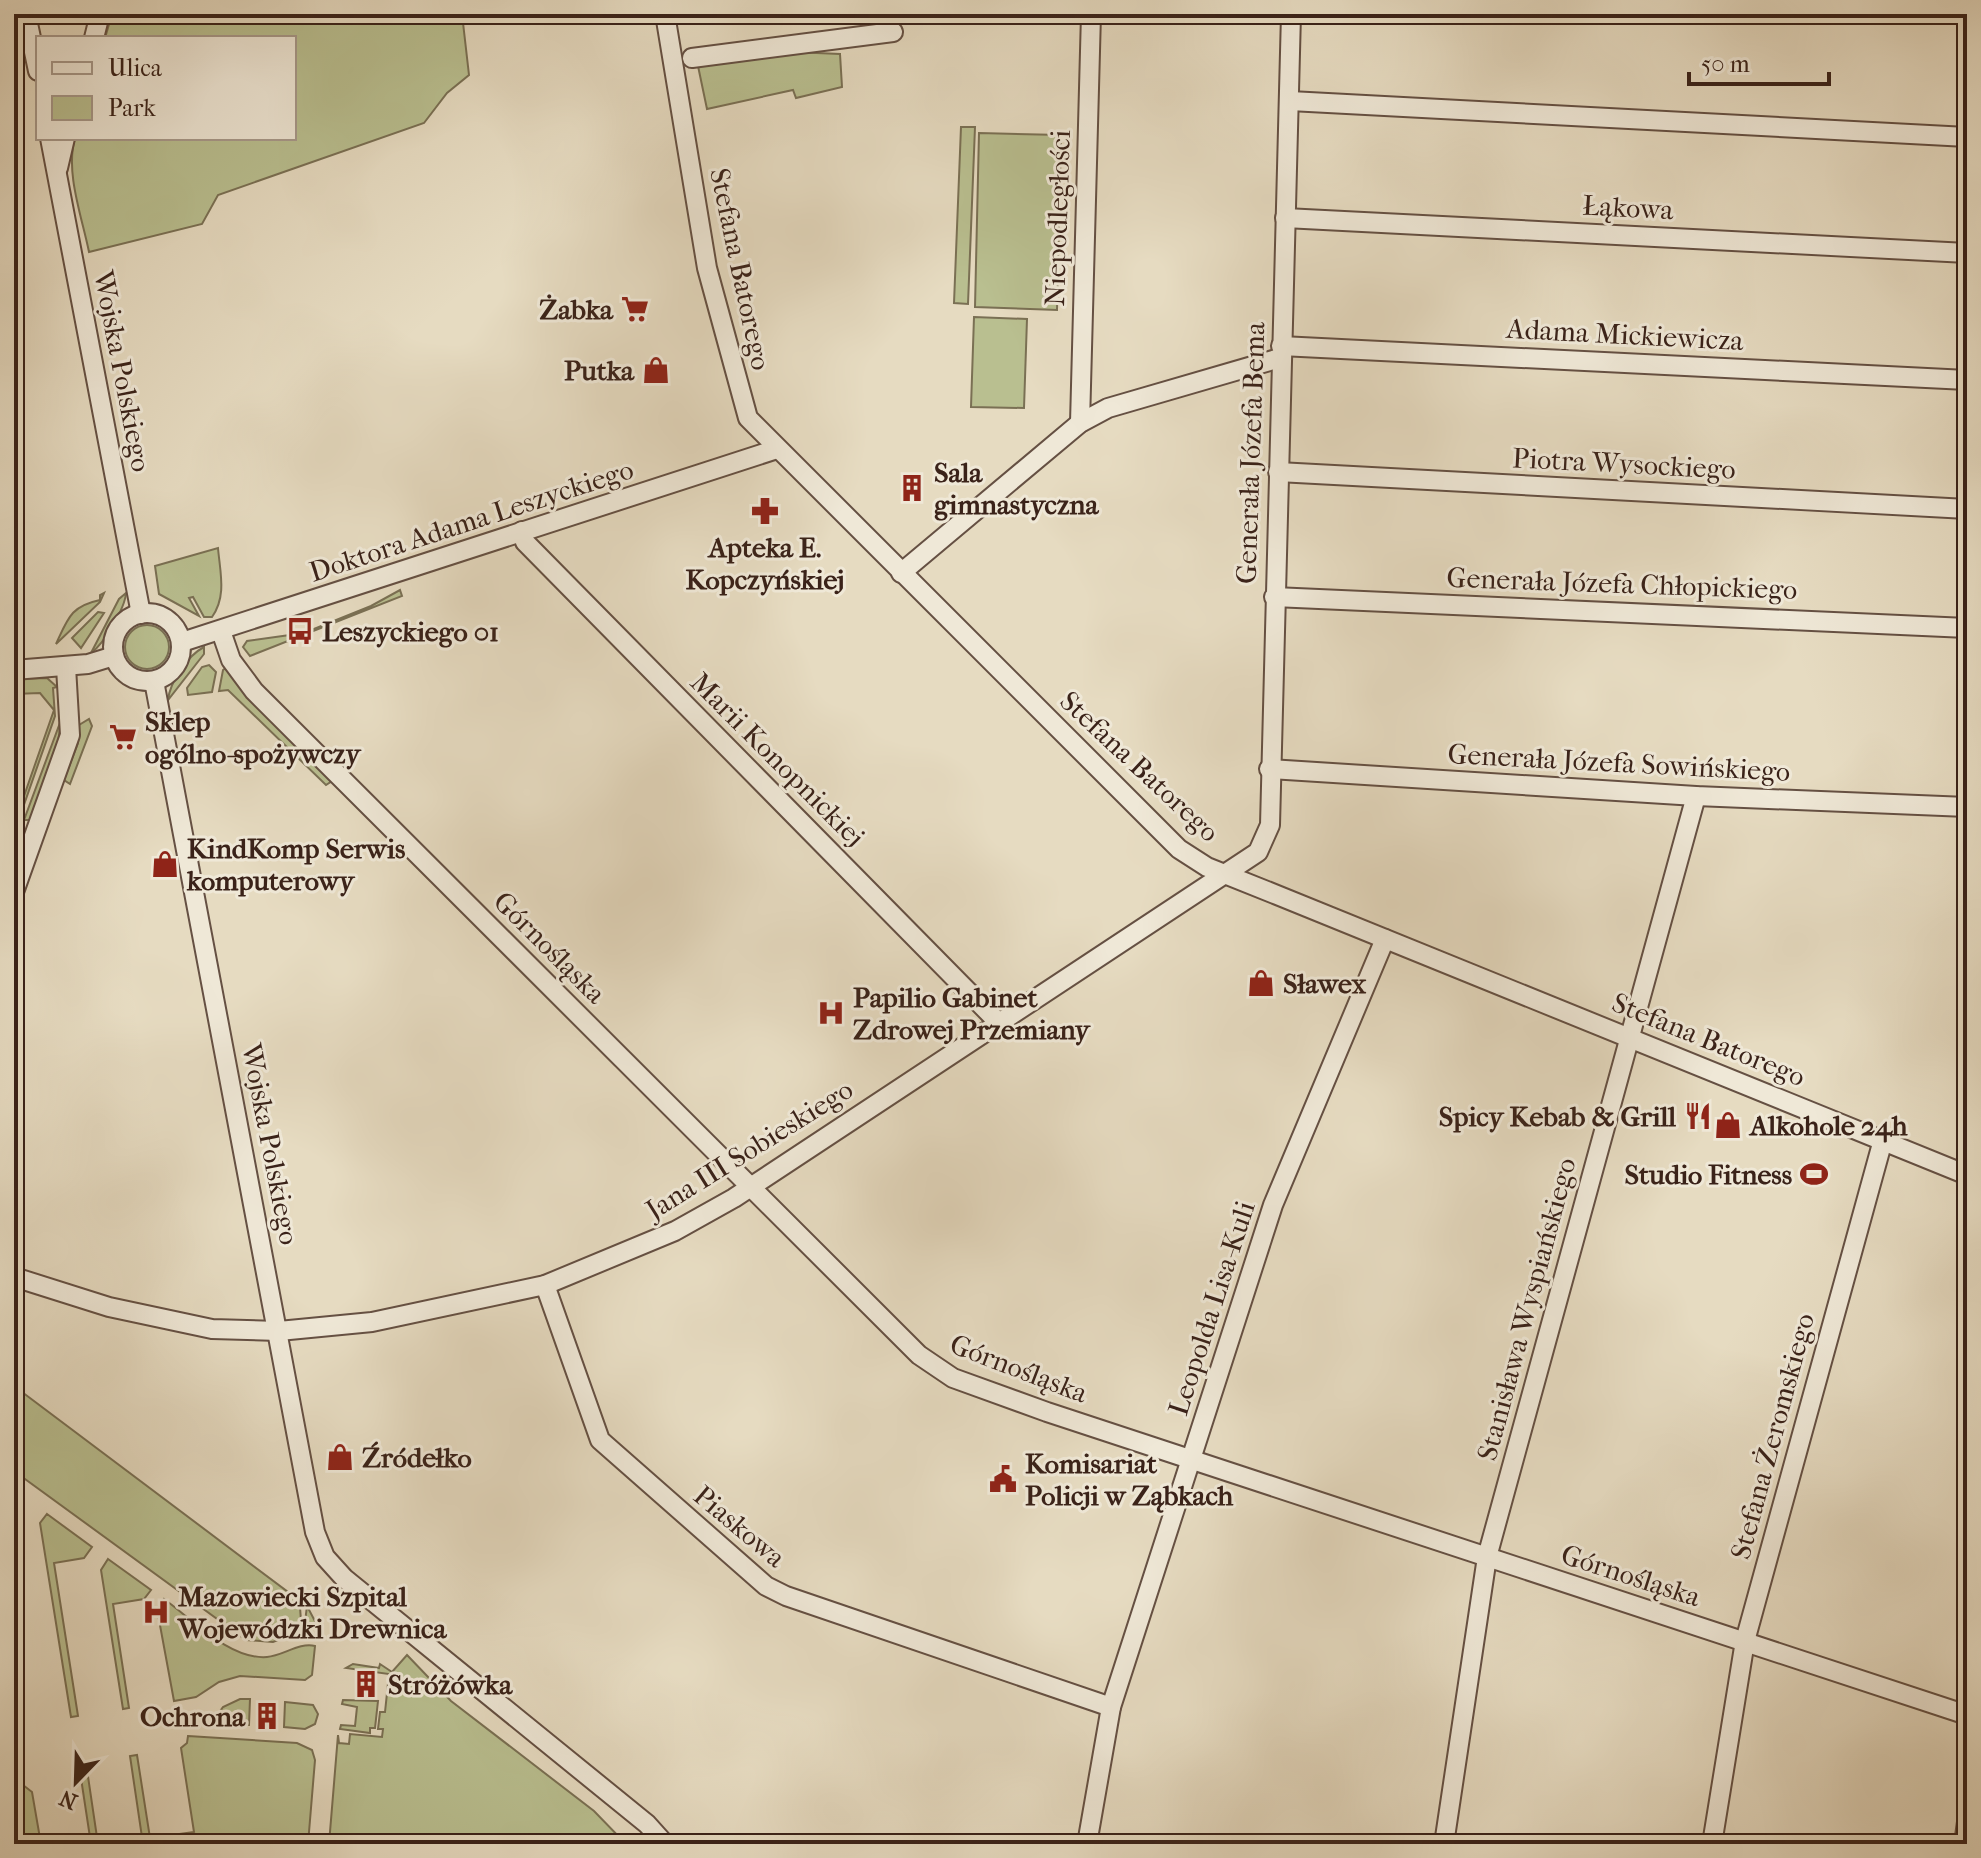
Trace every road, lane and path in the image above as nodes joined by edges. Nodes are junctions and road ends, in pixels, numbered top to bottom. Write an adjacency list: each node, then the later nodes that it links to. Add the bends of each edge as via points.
1 (26, 14): 11 (street)
2 (49, 14): 3 (street)
3 (75, 14)
4 (100, 14): 9 (street)
5 (665, 14): 22 (street, Stefana Batorego, via 707,268 748,418)
6 (1091, 14): 21 (street, Niepodległości)
7 (1291, 14): 12 (street, Generała Józefa Bema)
8 (893, 32): 10 (street)
9 (94, 36)
10 (692, 58)
11 (36, 62)
12 (1290, 101): 13 (street); 17 (street, Generała Józefa Bema)
13 (1967, 137)
14 (50, 140): 16 (street, Wojska Polskiego)
15 (64, 140): 16 (street)
16 (56, 174): 28 (street, Wojska Polskiego)
17 (1285, 218): 18 (street, Łąkowa); 19 (street, Generała Józefa Bema)
18 (1967, 253)
19 (1280, 352): 20 (street, Adama Mickiewicza); 21 (street, Adama Mickiewicza, via 1108,408); 23 (street, Generała Józefa Bema)
20 (1967, 380)
21 (1080, 423): 26 (street, Adama Mickiewicza)
22 (777, 449): 25 (street, Doktora Adama Leszyckiego); 26 (street, Stefana Batorego)
23 (1278, 472): 24 (street, Piotra Wysockiego); 27 (street, Generała Józefa Bema)
24 (1967, 509)
25 (522, 531): 30 (street, Doktora Adama Leszyckiego); 42 (street, Marii Konopnickiej, via 525,542)
26 (901, 573): 39 (street, Stefana Batorego, via 1166,837 1190,857)
27 (1274, 597): 29 (street, Generała Józefa Chłopickiego); 36 (street, Generała Józefa Bema)
28 (141, 614): 31 (street, via 170,621); 32 (street, via 120,627 113,641)
29 (1967, 628)
30 (221, 631): 31 (street, Doktora Adama Leszyckiego); 46 (street, Górnośląska, via 231,660 254,691)
31 (182, 642): 35 (street, via 174,670)
32 (114, 656): 33 (street); 35 (street, via 125,673)
33 (66, 667): 34 (street); 40 (street, via 70,735)
34 (14, 670)
35 (154, 681): 49 (street, Wojska Polskiego)
36 (1269, 769): 37 (street, Generała Józefa Sowińskiego); 39 (street, Generała Józefa Bema, via 1270,825 1265,838 1247,861)
37 (1696, 796): 38 (street, Generała Józefa Sowińskiego); 43 (street, Stanisława Wyspiańskiego)
38 (1967, 807)
39 (1225, 874): 41 (street, Stefana Batorego); 42 (street, Jana III Sobieskiego)
40 (14, 892)
41 (1385, 939): 43 (street, Stefana Batorego); 50 (street, Leopolda Lisa-Kuli, via 1273,1205)
42 (999, 1023): 46 (street, Jana III Sobieskiego)
43 (1629, 1037): 44 (street, Stefana Batorego); 51 (street, Stanisława Wyspiańskiego)
44 (1883, 1140): 45 (street, Stefana Batorego); 52 (street, Stefana Żeromskiego)
45 (1967, 1175)
46 (750, 1187): 48 (street, Jana III Sobieskiego, via 675,1231); 50 (street, Górnośląska, via 940,1371)
47 (14, 1277): 49 (street, Jana III Sobieskiego, via 168,1321 212,1329)
48 (545, 1285): 49 (street, Jana III Sobieskiego, via 372,1322); 53 (street, Piaskowa, via 600,1440 766,1586)
49 (279, 1331): 55 (street, Wojska Polskiego, via 315,1532 325,1557)
50 (1191, 1458): 51 (street, Górnośląska); 53 (street, Leopolda Lisa-Kuli)
51 (1487, 1557): 52 (street, Górnośląska); 60 (street, Stanisława Wyspiańskiego)
52 (1745, 1641): 54 (street, Górnośląska); 61 (street, Stefana Żeromskiego)
53 (1111, 1707): 59 (street, Leopolda Lisa-Kuli)
54 (1967, 1715)
55 (620, 1805): 57 (street); 58 (street)
56 (1967, 1822): 62 (street)
57 (647, 1844)
58 (665, 1844)
59 (1087, 1844)
60 (1444, 1844)
61 (1712, 1844)
62 (1964, 1844)

